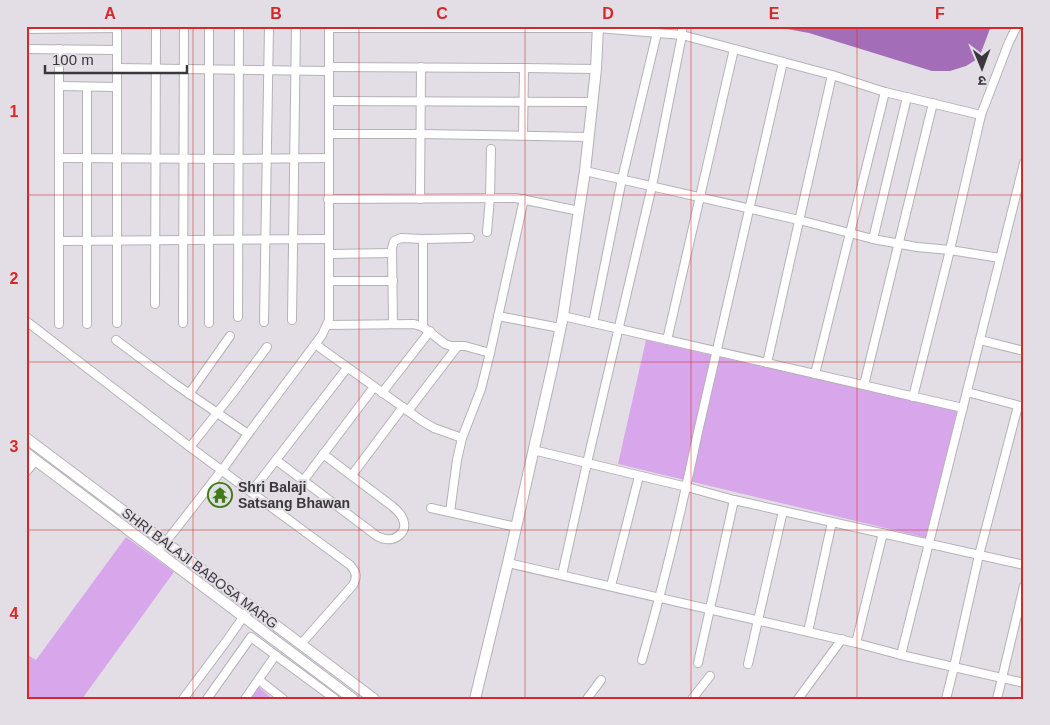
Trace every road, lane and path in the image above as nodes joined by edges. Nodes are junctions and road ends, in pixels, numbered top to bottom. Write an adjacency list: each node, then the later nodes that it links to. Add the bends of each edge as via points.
1 (156, 26): 23 (street)
2 (184, 26): 24 (street)
3 (210, 26): 25 (street)
4 (239, 26): 28 (street)
5 (269, 26): 29 (street)
6 (296, 26): 30 (street)
7 (682, 26): 14 (street)
8 (1017, 26): 42 (street)
9 (117, 27): 12 (street); 18 (street)
10 (329, 27): 11 (street); 26 (street)
11 (598, 27): 13 (street); 27 (street)
12 (26, 29)
13 (657, 33): 14 (street); 60 (street)
14 (682, 36): 17 (street); 61 (street)
15 (26, 49): 16 (street)
16 (59, 49): 18 (street); 32 (street)
17 (734, 49): 19 (street); 62 (street)
18 (117, 50): 21 (street)
19 (783, 62): 31 (street); 67 (street)
20 (421, 67): 22 (street); 26 (street); 38 (street)
21 (117, 68): 23 (street); 34 (street)
22 (524, 68): 27 (street); 39 (street)
23 (156, 69): 24 (street); 51 (street)
24 (183, 69): 25 (street); 52 (street)
25 (209, 69): 28 (street); 53 (street)
26 (329, 69): 30 (street); 37 (street)
27 (596, 69): 40 (street)
28 (239, 70): 29 (street); 55 (street)
29 (268, 70): 30 (street); 56 (street)
30 (295, 70): 57 (street)
31 (832, 75): 35 (street); 69 (street)
32 (60, 86): 33 (street); 48 (street)
33 (87, 87): 34 (street); 49 (street)
34 (117, 87): 50 (street)
35 (885, 92): 36 (street); 71 (street)
36 (907, 97): 41 (street); 75 (street)
37 (329, 101): 38 (street); 43 (street)
38 (421, 102): 39 (street); 44 (street)
39 (524, 102): 40 (street); 45 (street)
40 (592, 102): 46 (street)
41 (933, 103): 42 (street); 85 (street)
42 (981, 115): 86 (street)
43 (329, 134): 44 (street); 54 (street)
44 (421, 134): 45 (street); 64 (street)
45 (522, 135): 46 (street)
46 (589, 137): 59 (street)
47 (491, 149): 63 (street)
48 (59, 158): 49 (street); 82 (street)
49 (87, 158): 50 (street); 83 (street)
50 (117, 158): 51 (street); 84 (street)
51 (156, 158): 52 (street); 76 (street)
52 (183, 158): 53 (street); 77 (street)
53 (209, 158): 55 (street); 78 (street)
54 (329, 158): 57 (street); 66 (street)
55 (238, 159): 56 (street); 79 (street)
56 (266, 159): 57 (street); 80 (street)
57 (294, 159): 81 (street)
58 (1024, 163): 89 (street)
59 (585, 171): 60 (street); 68 (street)
60 (622, 179): 61 (street); 99 (street)
61 (652, 186): 62 (street); 108 (street)
62 (700, 197): 67 (street); 112 (street)
63 (490, 198): 64 (street); 65 (street); 70 (street)
64 (420, 199): 66 (street)
65 (524, 199): 68 (street); 93 (street)
66 (328, 200): 73 (street)
67 (750, 209): 69 (street); 117 (street)
68 (579, 211): 94 (street)
69 (799, 220): 71 (street); 120 (street)
70 (487, 232)
71 (849, 233): 75 (street); 122 (street)
72 (470, 238): 74 (street)
73 (328, 239): 81 (street); 88 (street)
74 (424, 239): 87 (street, via 396,239); 109 (street)
75 (873, 239): 85 (street)
76 (156, 240): 77 (street); 84 (street); 92 (street)
77 (183, 240): 78 (street); 101 (street)
78 (209, 240): 79 (street); 102 (street)
79 (238, 240): 80 (street); 95 (street)
80 (265, 240): 81 (street); 98 (street)
81 (293, 240): 96 (street)
82 (59, 241): 83 (street); 103 (street)
83 (87, 241): 84 (street); 104 (street)
84 (117, 241): 100 (street)
85 (899, 244): 86 (street); 123 (street)
86 (950, 250): 89 (street); 128 (street)
87 (392, 253): 88 (street); 91 (street)
88 (329, 254): 90 (street)
89 (1000, 258): 113 (street)
90 (329, 281): 91 (street); 106 (street)
91 (393, 281): 105 (street)
92 (155, 304)
93 (498, 316): 107 (street); 119 (street)
94 (563, 316): 99 (street); 107 (street)
95 (238, 317)
96 (292, 320)
97 (26, 321): 136 (street)
98 (264, 322)
99 (593, 322): 108 (street)
100 (116, 323)
101 (183, 323)
102 (209, 323)
103 (59, 324)
104 (87, 324)
105 (393, 324): 106 (street); 109 (street, via 414,324)
106 (327, 325): 114 (street)
107 (560, 328): 137 (street)
108 (619, 328): 112 (street); 141 (street)
109 (427, 329): 116 (street, via 445,344); 126 (street)
110 (230, 336): 127 (street)
111 (116, 340): 127 (street)
112 (667, 340): 117 (street)
113 (980, 340): 118 (street); 125 (street)
114 (315, 344): 121 (street); 133 (street)
115 (267, 346): 132 (street)
116 (457, 346): 119 (street); 131 (street)
117 (718, 351): 120 (street); 147 (street)
118 (1024, 351)
119 (490, 353): 135 (street, via 481,390)
120 (767, 363): 122 (street)
121 (347, 368): 124 (street); 140 (street)
122 (815, 374): 123 (street)
123 (864, 385): 128 (street)
124 (374, 387): 126 (street); 139 (street)
125 (967, 392): 129 (street); 130 (street)
126 (382, 393): 131 (street)
127 (190, 394): 132 (street)
128 (913, 397): 130 (street)
129 (1021, 407): 159 (street)
130 (963, 408): 157 (street)
131 (406, 409): 135 (street, via 434,428); 144 (street)
132 (217, 413): 133 (street); 136 (street)
133 (248, 434): 143 (street)
134 (26, 438): 156 (street, SHRI BALAJI BABOSA MARG)
135 (462, 438): 152 (street)
136 (190, 447): 143 (street)
137 (533, 450): 141 (street); 154 (street)
138 (26, 453): 142 (street, SHRI BALAJI BABOSA MARG)
139 (323, 454): 144 (street); 146 (street)
140 (276, 460): 146 (street); 148 (street)
141 (587, 463): 145 (street); 162 (street)
142 (29, 466): 158 (street, SHRI BALAJI BABOSA MARG)
143 (222, 469): 148 (street); 156 (street)
144 (352, 475): 146 (street, via 401,515 404,529 395,539 377,536)
145 (639, 476): 147 (street); 163 (street)
146 (303, 480)
147 (687, 487): 149 (street); 165 (street)
148 (252, 491): 173 (street, via 355,571 353,585)
149 (734, 500): 151 (street); 167 (street)
150 (430, 508): 152 (street)
151 (783, 511): 153 (street); 169 (street)
152 (450, 512): 154 (street)
153 (832, 522): 155 (street); 170 (street)
154 (516, 527): 160 (street)
155 (883, 533): 157 (street); 172 (street)
156 (165, 543): 158 (street); 166 (street, SHRI BALAJI BABOSA MARG)
157 (930, 544): 159 (street); 174 (street)
158 (158, 552): 168 (street, SHRI BALAJI BABOSA MARG)
159 (979, 555): 161 (street); 179 (street)
160 (508, 563): 162 (street); 192 (street)
161 (1024, 565)
162 (562, 575): 163 (street)
163 (611, 586): 165 (street)
164 (1024, 586): 181 (street)
165 (660, 598): 167 (street); 176 (street)
166 (251, 606): 168 (street); 173 (street, SHRI BALAJI BABOSA MARG)
167 (709, 609): 169 (street); 177 (street)
168 (243, 616): 185 (street); 190 (street, SHRI BALAJI BABOSA MARG)
169 (758, 620): 170 (street); 178 (street)
170 (808, 632): 171 (street)
171 (842, 639): 172 (street); 195 (street)
172 (856, 643): 174 (street)
173 (301, 644): 191 (street, SHRI BALAJI BABOSA MARG)
174 (901, 655): 179 (street)
175 (276, 656): 182 (street); 186 (street, via 251,637); 189 (street)
176 (642, 660)
177 (698, 663)
178 (748, 664)
179 (954, 667): 181 (street); 196 (street)
180 (710, 676): 194 (street)
181 (1001, 678): 184 (street); 197 (street)
182 (259, 680): 187 (street); 188 (street)
183 (601, 680): 193 (street)
184 (1024, 684)
185 (183, 699)
186 (207, 699)
187 (244, 699)
188 (283, 699)
189 (335, 699)
190 (353, 699)
191 (374, 699)
192 (474, 699)
193 (587, 699)
194 (692, 699)
195 (798, 699)
196 (946, 699)
197 (997, 699)

